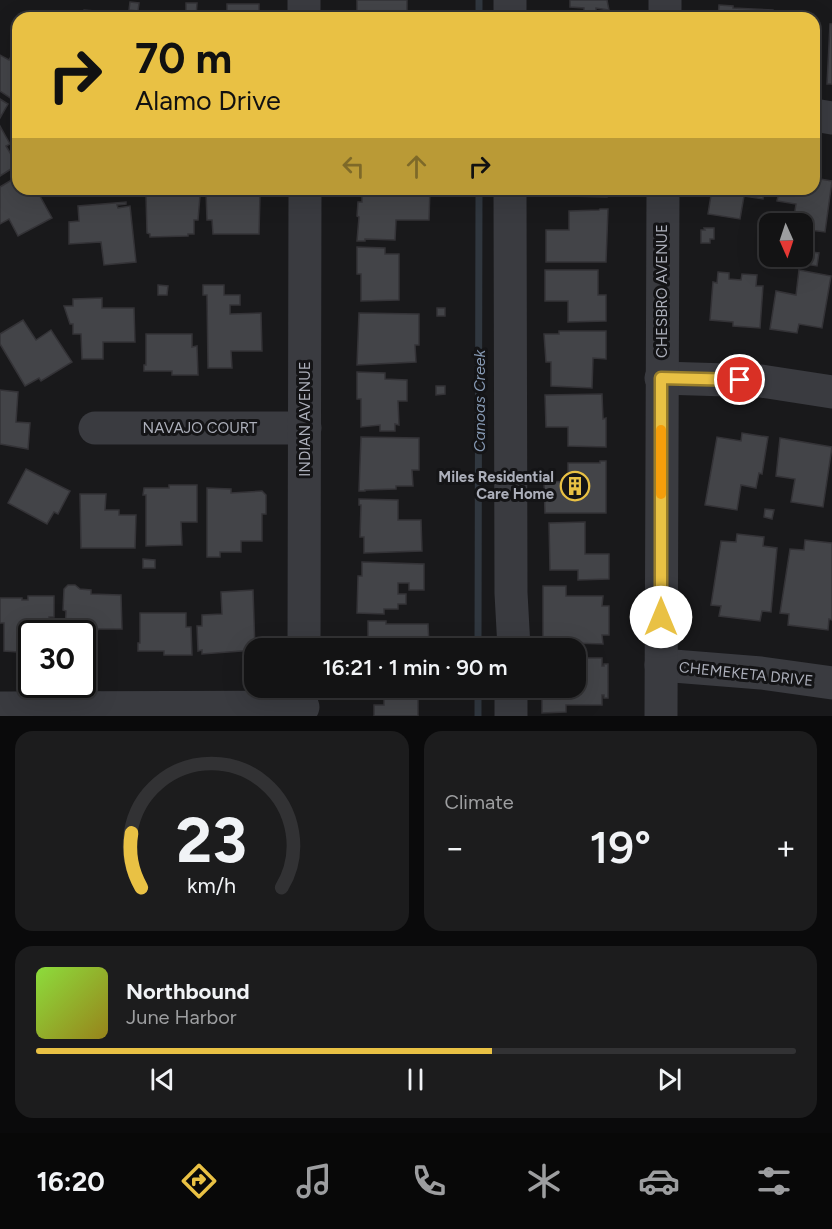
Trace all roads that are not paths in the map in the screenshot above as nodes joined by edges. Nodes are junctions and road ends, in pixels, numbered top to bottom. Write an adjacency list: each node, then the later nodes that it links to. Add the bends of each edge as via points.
1 (305, 195): 7 (street, INDIAN AVENUE)
2 (510, 195): 9 (street)
3 (663, 195): 4 (street, CHESBRO AVENUE)
4 (661, 378): 5 (street, via 761,381); 10 (street, CHESBRO AVENUE)
5 (832, 392)
6 (96, 428): 7 (street, NAVAJO COURT)
7 (305, 428): 8 (street, INDIAN AVENUE)
8 (304, 638)
9 (513, 638)
10 (661, 665): 11 (street, CHEMEKETA DRIVE, via 761,672); 16 (street, CHESBRO AVENUE)
11 (832, 683)
12 (511, 698): 15 (street)
13 (303, 703): 14 (street)
14 (0, 708)
15 (511, 716)
16 (661, 716)

